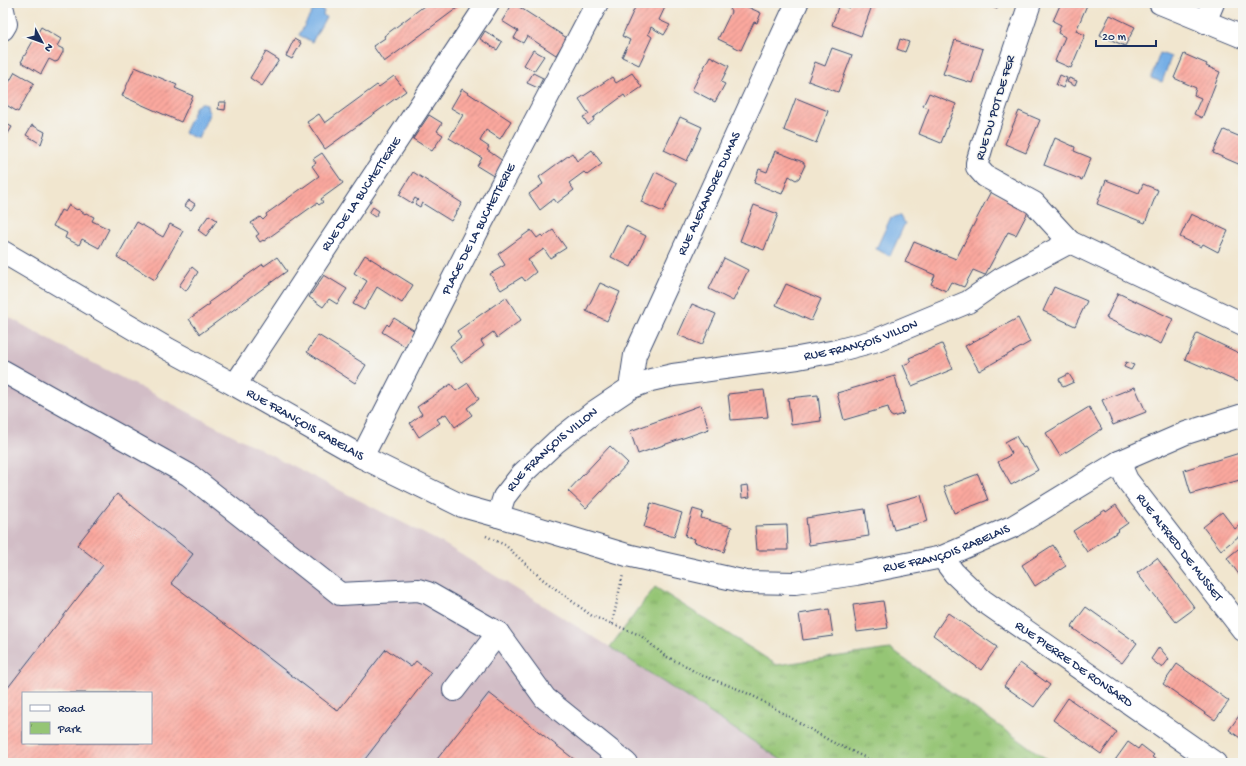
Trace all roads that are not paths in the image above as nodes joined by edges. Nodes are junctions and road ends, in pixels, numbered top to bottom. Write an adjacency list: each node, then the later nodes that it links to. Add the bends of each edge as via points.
1 (488, 3): 14 (street, RUE DE LA BUCHETTERIE)
2 (597, 3): 17 (street, PLACE DE LA BUCHETTERIE)
3 (797, 3): 15 (street, RUE ALEXANDRE DUMAS, via 635,355)
4 (1030, 3): 10 (street, RUE DU POT DE FER, via 977,163 984,176 1034,203)
5 (1160, 3): 7 (street)
6 (3, 10): 8 (street, via 6,24)
7 (1209, 12): 9 (street)
8 (3, 29)
9 (1243, 37)
10 (1070, 242): 12 (street); 15 (street, RUE FRANÇOIS VILLON, via 1001,279 968,302 874,342 798,358 672,375)
11 (3, 252): 14 (street, RUE FRANÇOIS RABELAIS)
12 (1243, 324)
13 (3, 371): 22 (street, via 189,475 340,594 418,590 428,593)
14 (235, 384): 17 (street, RUE FRANÇOIS RABELAIS)
15 (630, 388): 19 (street, RUE FRANÇOIS VILLON, via 556,442 522,474 504,497)
16 (1243, 415): 18 (street, RUE FRANÇOIS RABELAIS, via 1186,433)
17 (362, 457): 19 (street, RUE FRANÇOIS RABELAIS, via 462,506)
18 (1119, 462): 20 (street, RUE FRANÇOIS RABELAIS, via 1014,526); 21 (street, RUE ALFRED DE MUSSET, via 1127,480)
19 (498, 516): 20 (street, RUE FRANÇOIS RABELAIS, via 627,555 746,582 795,583)
20 (942, 557): 25 (street, RUE PIERRE DE RONSARD, via 954,573 982,600)
21 (1243, 630)
22 (498, 633): 23 (street); 24 (street, via 545,698)
23 (454, 690)
24 (626, 763)
25 (1215, 763)

